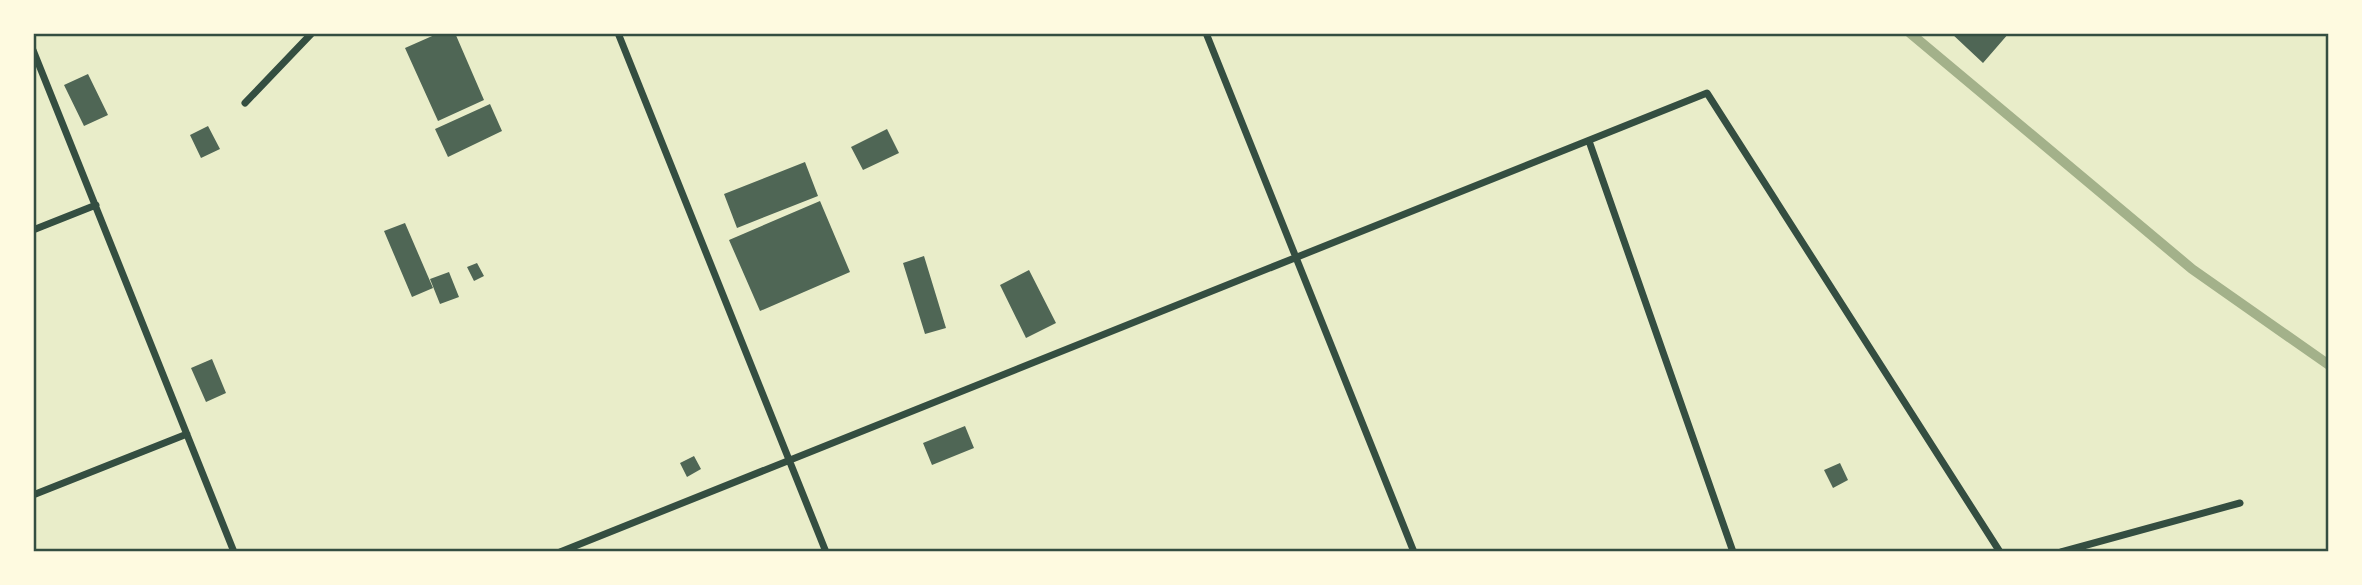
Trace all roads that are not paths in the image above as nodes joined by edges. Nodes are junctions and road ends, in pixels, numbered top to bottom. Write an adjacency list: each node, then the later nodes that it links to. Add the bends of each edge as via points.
1 (312, 33): 5 (street)
2 (618, 33): 11 (street)
3 (1206, 33): 9 (street)
4 (33, 50): 7 (street)
5 (245, 103)
6 (1589, 141): 9 (street); 18 (street); 19 (street, via 1707,93)
7 (96, 205): 8 (street); 10 (street)
8 (33, 230)
9 (1296, 258): 11 (street); 17 (street)
10 (187, 433): 12 (street); 14 (street)
11 (789, 460): 15 (street); 16 (street)
12 (33, 495)
13 (2240, 503): 20 (street)
14 (234, 552)
15 (560, 552)
16 (826, 552)
17 (1414, 552)
18 (1733, 552)
19 (2000, 552)
20 (2061, 552)

